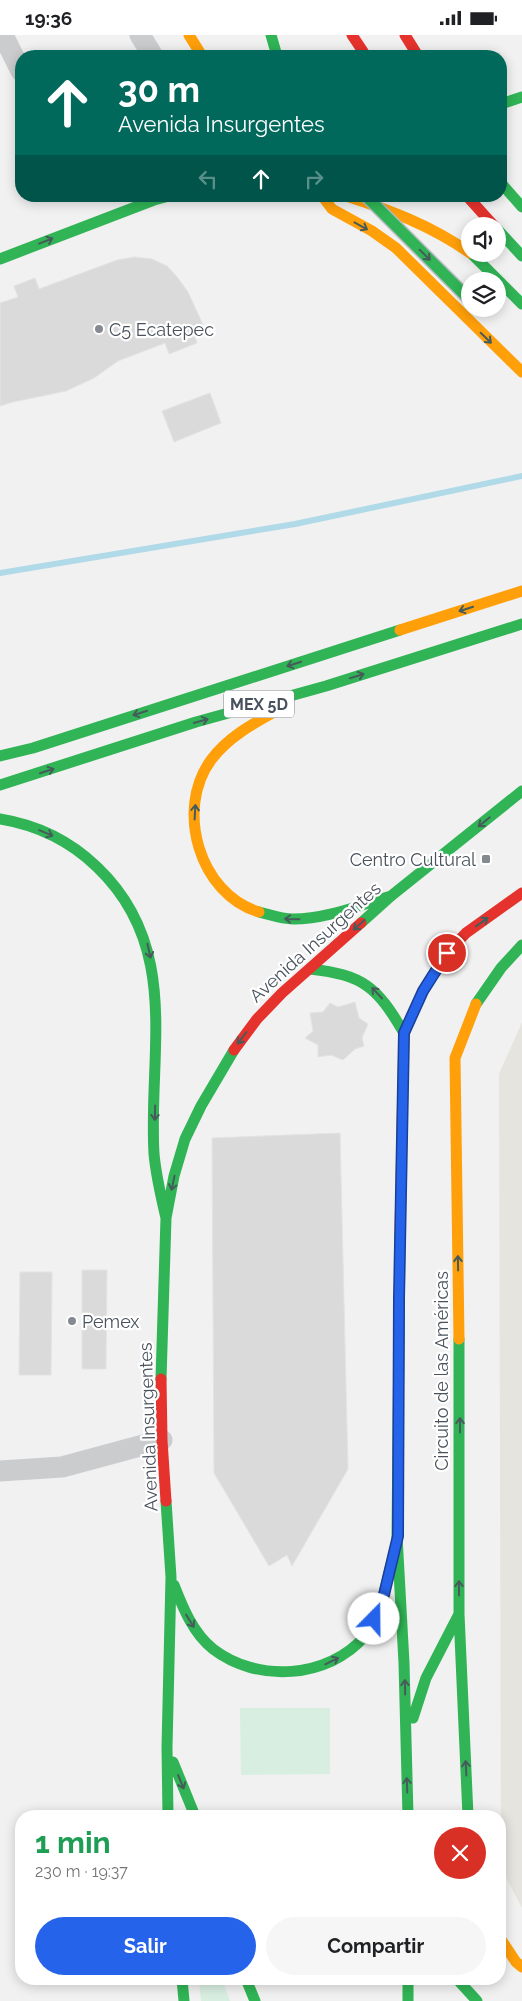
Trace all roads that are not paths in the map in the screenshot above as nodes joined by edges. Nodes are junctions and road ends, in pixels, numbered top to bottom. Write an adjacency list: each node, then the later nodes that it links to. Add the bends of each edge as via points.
1 (3, 35): 12 (street)
2 (140, 35): 7 (street)
3 (189, 35): 8 (main road)
4 (271, 35): 9 (main road)
5 (352, 35): 10 (main road)
6 (405, 35): 11 (main road)
7 (149, 50)
8 (198, 50)
9 (276, 50)
10 (362, 50)
11 (414, 50)
12 (15, 59)
13 (521, 98): 14 (main road)
14 (507, 102)
15 (507, 190): 21 (main road)
16 (149, 202): 26 (main road, one-way to 16)
17 (327, 202): 30 (main road, one-way to 30, via 332,209 396,248)
18 (362, 202): 24 (main road, via 425,226)
19 (372, 202): 28 (main road, one-way to 28, bridge)
20 (472, 202): 22 (main road)
21 (522, 207)
22 (486, 217)
23 (506, 239): 25 (main road)
24 (461, 246)
25 (522, 256)
26 (0, 259)
27 (480, 262): 29 (main road)
28 (461, 291)
29 (522, 304)
30 (522, 372)
31 (517, 593): 34 (main road, MEX 5D, one-way to 34)
32 (520, 625): 33 (main road, MEX 5D, one-way to 32)
33 (326, 686): 35 (main road, MEX 5D, one-way to 33, via 196,722); 39 (main road, one-way to 33, via 301,919 280,919 258,913 225,892 201,856 195,835 194,810 205,769 252,723)
34 (0, 756)
35 (0, 785)
36 (522, 791): 39 (main road, Avenida Insurgentes, one-way to 39)
37 (0, 819): 43 (main road, one-way to 43, via 14,820 50,834 72,845 99,866 126,897 145,936 155,987 157,1031 155,1161)
38 (522, 893): 42 (main road, one-way to 38, via 423,991 447,953 466,933)
39 (391, 896): 41 (main road, Avenida Insurgentes, one-way to 41)
40 (522, 945): 48 (main road, Circuito de las Américas, one-way to 40, via 460,1401 455,1058 478,999)
41 (310, 969): 42 (main road, one-way to 41, via 389,1005 369,984 338,972); 43 (main road, Avenida Insurgentes, one-way to 43, via 257,1019 226,1059 185,1139)
42 (404, 1033): 46 (main road)
43 (166, 1217): 44 (main road, Avenida Insurgentes)
44 (162, 1440): 45 (street, via 62,1467); 47 (main road, Avenida Insurgentes)
45 (0, 1471)
46 (398, 1536): 47 (main road, one-way to 46, via 183,1610 197,1632 214,1649 234,1663 258,1670 305,1671 347,1653 366,1635 382,1603); 50 (main road, one-way to 46)
47 (172, 1577): 49 (main road, Avenida Insurgentes)
48 (459, 1614): 50 (main road, via 417,1698); 54 (main road, Circuito de las Américas, one-way to 48)
49 (167, 1747): 51 (main road, Avenida Insurgentes); 52 (main road, one-way to 52)
50 (406, 1753): 53 (main road, one-way to 50)
51 (168, 1810)
52 (193, 1810)
53 (408, 1810)
54 (468, 1810)
55 (506, 1947): 56 (main road)
56 (522, 1967)
57 (183, 1985): 62 (main road)
58 (248, 1985): 63 (main road)
59 (408, 1985): 64 (main road)
60 (408, 1985): 65 (main road)
61 (462, 1985): 66 (main road)
62 (184, 2001)
63 (254, 2001)
64 (400, 2001)
65 (408, 2001)
66 (477, 2001)

